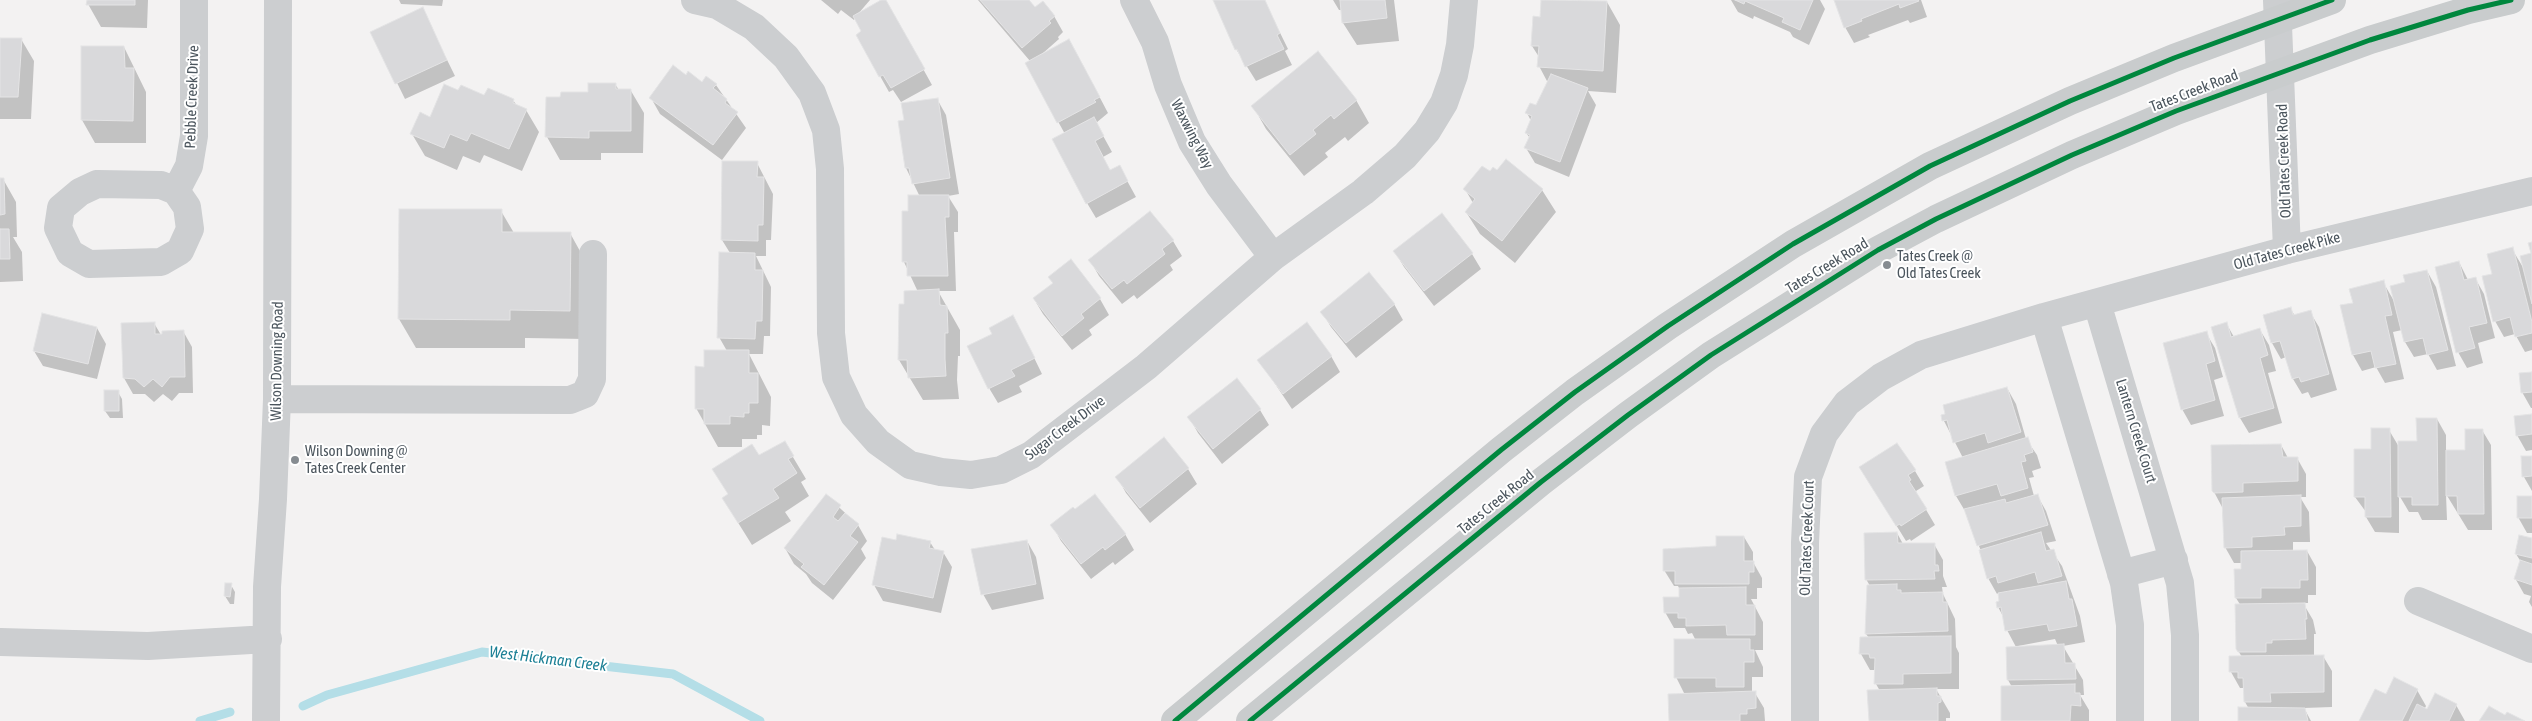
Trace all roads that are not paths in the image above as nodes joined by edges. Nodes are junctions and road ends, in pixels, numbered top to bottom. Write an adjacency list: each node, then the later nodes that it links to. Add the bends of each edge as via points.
1 (194, 0): 10 (street, Pebble Creek Drive, via 194,136 189,166)
2 (278, 0): 17 (street, Wilson Downing Road)
3 (695, 0): 14 (street, Sugar Creek Drive, via 717,6 754,27 786,57 812,93 826,130 830,169 831,334 836,377 854,415 878,442 910,465 971,475 1001,470 1031,455 1146,366)
4 (1134, 0): 14 (street, Waxwing Way, via 1154,42 1192,142 1219,185)
5 (1464, 0): 14 (street, Sugar Creek Drive, via 1454,75 1444,103 1426,131 1405,156 1363,192)
6 (2332, 0): 8 (main road)
7 (2512, 0): 9 (main road, Tates Creek Road, via 2468,10)
8 (2278, 9): 9 (street, Old Tates Creek Road); 25 (main road, via 1930,166 1793,244 1575,392 1493,456)
9 (2280, 71): 12 (street, Old Tates Creek Road); 26 (main road, Tates Creek Road, via 2072,155 1936,219 1798,298 1711,354 1541,482)
10 (176, 191): 10 (street, via 161,185 97,184 80,192 61,208 58,228 70,253 89,264 161,262 180,251 190,229 188,207)
11 (2532, 191): 12 (street, Old Tates Creek Pike)
12 (2287, 250): 15 (street, Old Tates Creek Pike)
13 (594, 254): 17 (street, via 592,379 585,394 570,400)
14 (1273, 257)
15 (2097, 303): 16 (street, Old Tates Creek Pike); 18 (street, Lantern Creek Court)
16 (2044, 317): 19 (street); 27 (street, Old Tates Creek Court, via 1921,355 1881,377 1847,403 1824,434 1808,477)
17 (277, 398): 21 (street, Wilson Downing Road, via 267,587)
18 (2174, 560): 19 (street); 29 (street, Lantern Creek Court, via 2180,583 2184,634)
19 (2121, 574): 28 (street, via 2130,625)
20 (2418, 601): 23 (street)
21 (268, 639): 22 (street, via 148,646); 24 (street, Wilson Downing Road)
22 (0, 642)
23 (2532, 649)
24 (266, 721)
25 (1174, 721)
26 (1250, 721)
27 (1805, 721)
28 (2130, 721)
29 (2185, 721)

